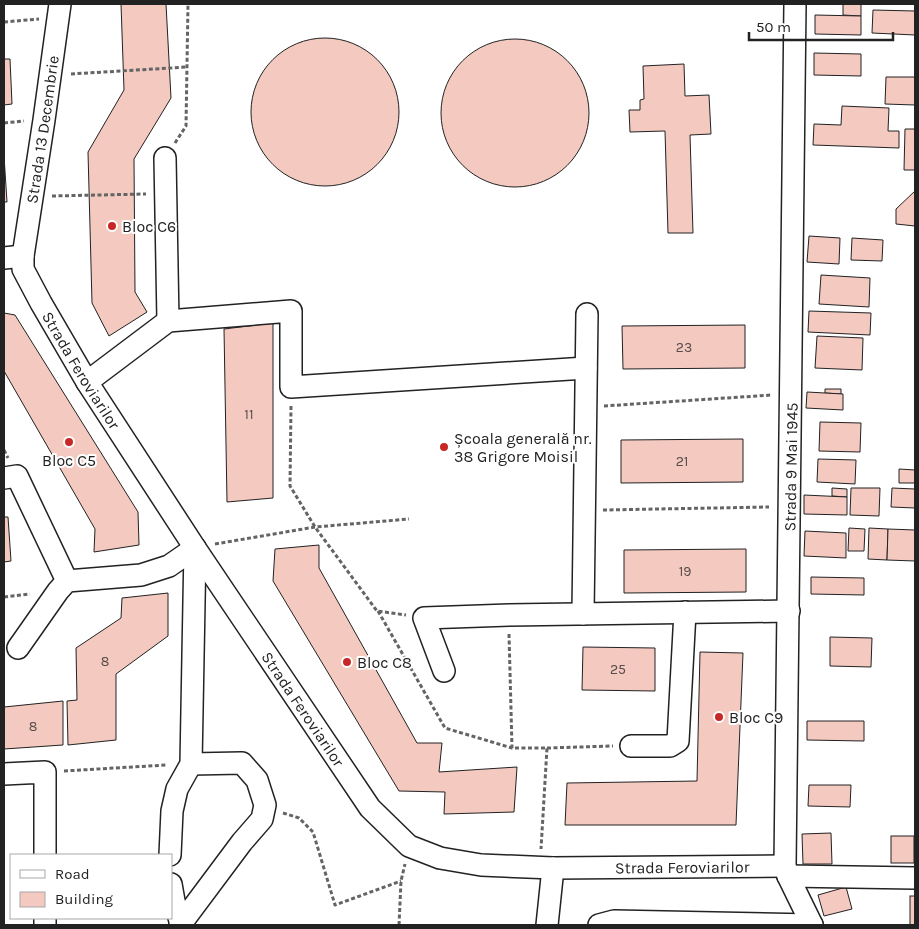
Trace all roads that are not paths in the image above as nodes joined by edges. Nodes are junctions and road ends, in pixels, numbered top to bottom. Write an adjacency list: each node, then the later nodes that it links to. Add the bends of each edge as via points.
1 (795, 4): 12 (street, Strada 9 Mai 1945)
2 (58, 11): 4 (street, Strada 13 Decembrie, via 33,196)
3 (165, 158): 6 (street)
4 (13, 257): 8 (street, Strada Feroviarilor)
5 (587, 314): 7 (street)
6 (168, 321): 7 (street, via 291,311 291,387); 8 (street)
7 (586, 368): 14 (street)
8 (87, 382): 10 (street, Strada Feroviarilor)
9 (4, 478): 11 (street, via 17,476)
10 (195, 548): 11 (street, via 169,566 141,575); 18 (street); 22 (street, Strada Feroviarilor, via 370,808 409,846 440,858 481,866)
11 (67, 582): 15 (street)
12 (789, 611): 13 (street); 23 (street, Strada 9 Mai 1945)
13 (684, 612): 14 (street); 17 (street, via 678,741 670,746)
14 (583, 614): 16 (street, via 424,618)
15 (18, 648)
16 (444, 671)
17 (632, 746)
18 (191, 764): 21 (street, via 177,788 172,811); 26 (street, via 242,763 257,780 265,805 262,819)
19 (4, 774): 20 (street, via 46,772)
20 (45, 854)
21 (170, 854)
22 (546, 868): 23 (street, Strada Feroviarilor); 27 (street)
23 (787, 871): 24 (street, Strada Feroviarilor); 29 (street, Strada 9 Mai 1945)
24 (915, 878)
25 (172, 890): 26 (street)
26 (181, 925)
27 (547, 925)
28 (599, 925): 29 (street, via 614,921)
29 (812, 925)

